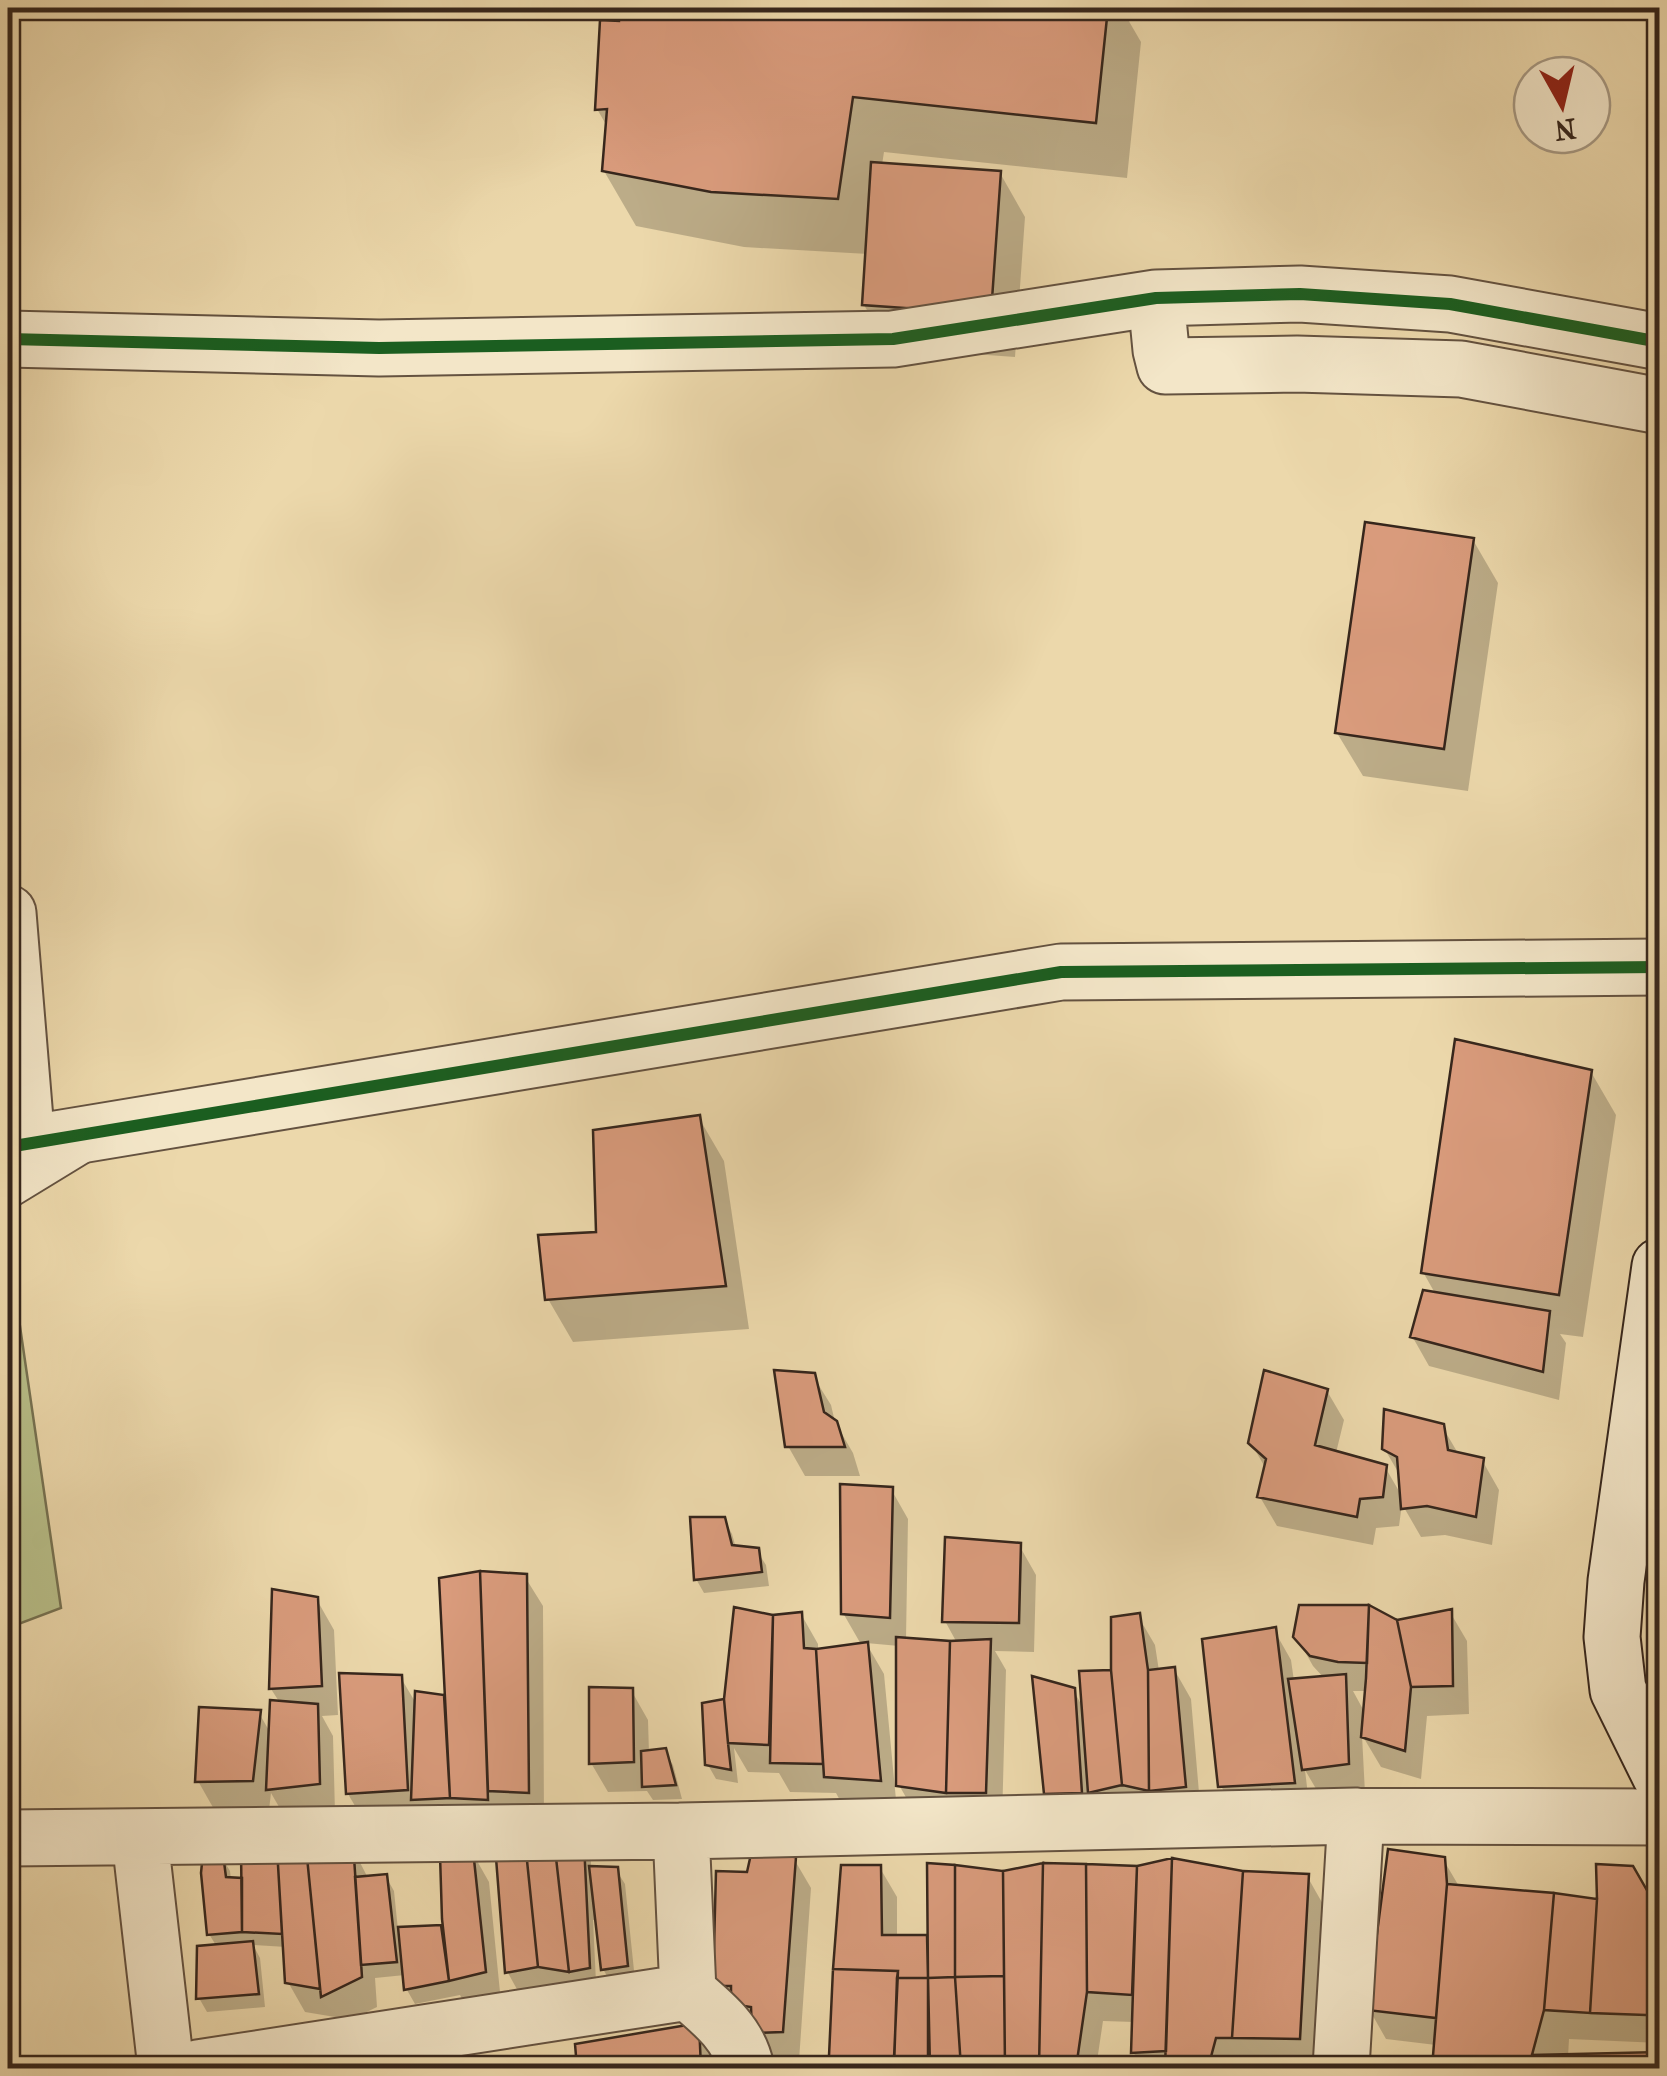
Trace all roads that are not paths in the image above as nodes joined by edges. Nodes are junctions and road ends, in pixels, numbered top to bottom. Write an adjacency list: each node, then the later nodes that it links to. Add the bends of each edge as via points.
1 (1156, 298): 2 (street, via 1300,294); 3 (street, via 892,339 379,348); 5 (street, via 1164,366)
2 (1464, 306): 4 (street); 5 (street)
3 (8, 339)
4 (1660, 342)
5 (1461, 368): 6 (street)
6 (1660, 406)
7 (8, 913): 9 (street)
8 (1660, 966): 9 (street, via 1061,972 106,1132)
9 (14, 1161)
10 (1660, 1266): 11 (street, via 1612,1637 1618,1690)
11 (1660, 1775)
12 (1356, 1816): 13 (street); 14 (street); 21 (street)
13 (1660, 1817)
14 (681, 1831): 16 (street); 17 (street)
15 (8, 1838): 16 (street)
16 (140, 1838): 18 (street)
17 (688, 1992): 19 (street); 20 (street, via 720,2018)
18 (166, 2068)
19 (198, 2068)
20 (746, 2068)
21 (1341, 2068)

